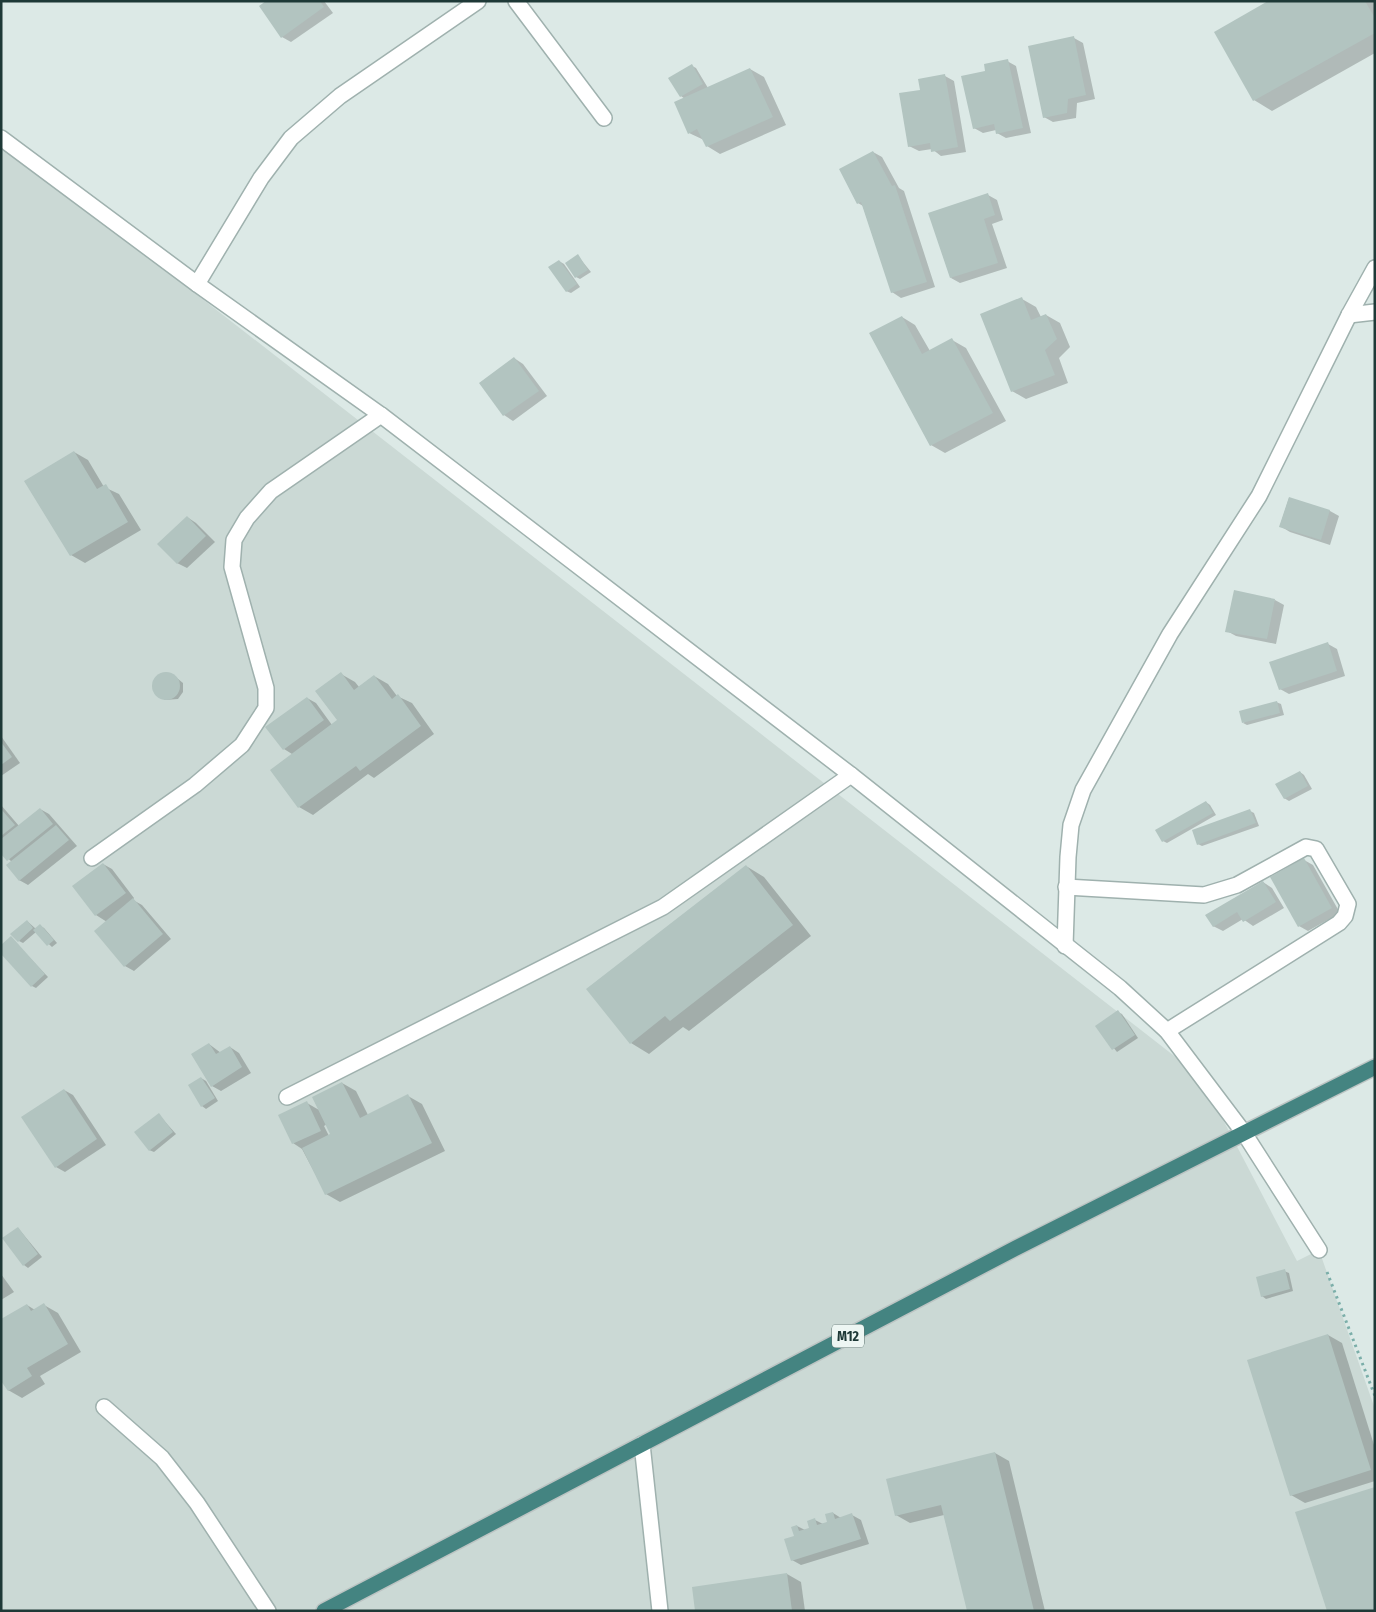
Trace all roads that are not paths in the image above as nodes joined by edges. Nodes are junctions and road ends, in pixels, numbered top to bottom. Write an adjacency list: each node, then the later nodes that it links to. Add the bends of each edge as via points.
1 (478, 1): 6 (street, via 340,96 291,138 261,178)
2 (516, 1): 3 (street)
3 (604, 118)
4 (1, 138): 6 (street)
5 (1375, 268): 8 (street)
6 (197, 284): 9 (street)
7 (1375, 312): 8 (street)
8 (1348, 315): 12 (street, via 1259,496 1170,634 1083,790 1072,825)
9 (381, 415): 10 (street); 11 (street, via 271,491 247,518 234,540 232,567 266,688 266,708 242,745 195,785)
10 (851, 775): 13 (street); 16 (street, via 663,907)
11 (92, 858)
12 (1066, 887): 13 (street); 14 (street, via 1204,895 1237,885 1306,847 1316,849 1344,894 1348,904 1346,916 1340,923)
13 (1065, 946): 14 (street, via 1120,988)
14 (1168, 1031): 17 (street)
15 (1375, 1067): 17 (highway, M12)
16 (287, 1097)
17 (1244, 1133): 18 (street); 20 (highway, M12)
18 (1319, 1250)
19 (104, 1408): 21 (street, via 162,1458 197,1503)
20 (642, 1444): 22 (highway, M12); 23 (street)
21 (268, 1611)
22 (324, 1611)
23 (660, 1611)

